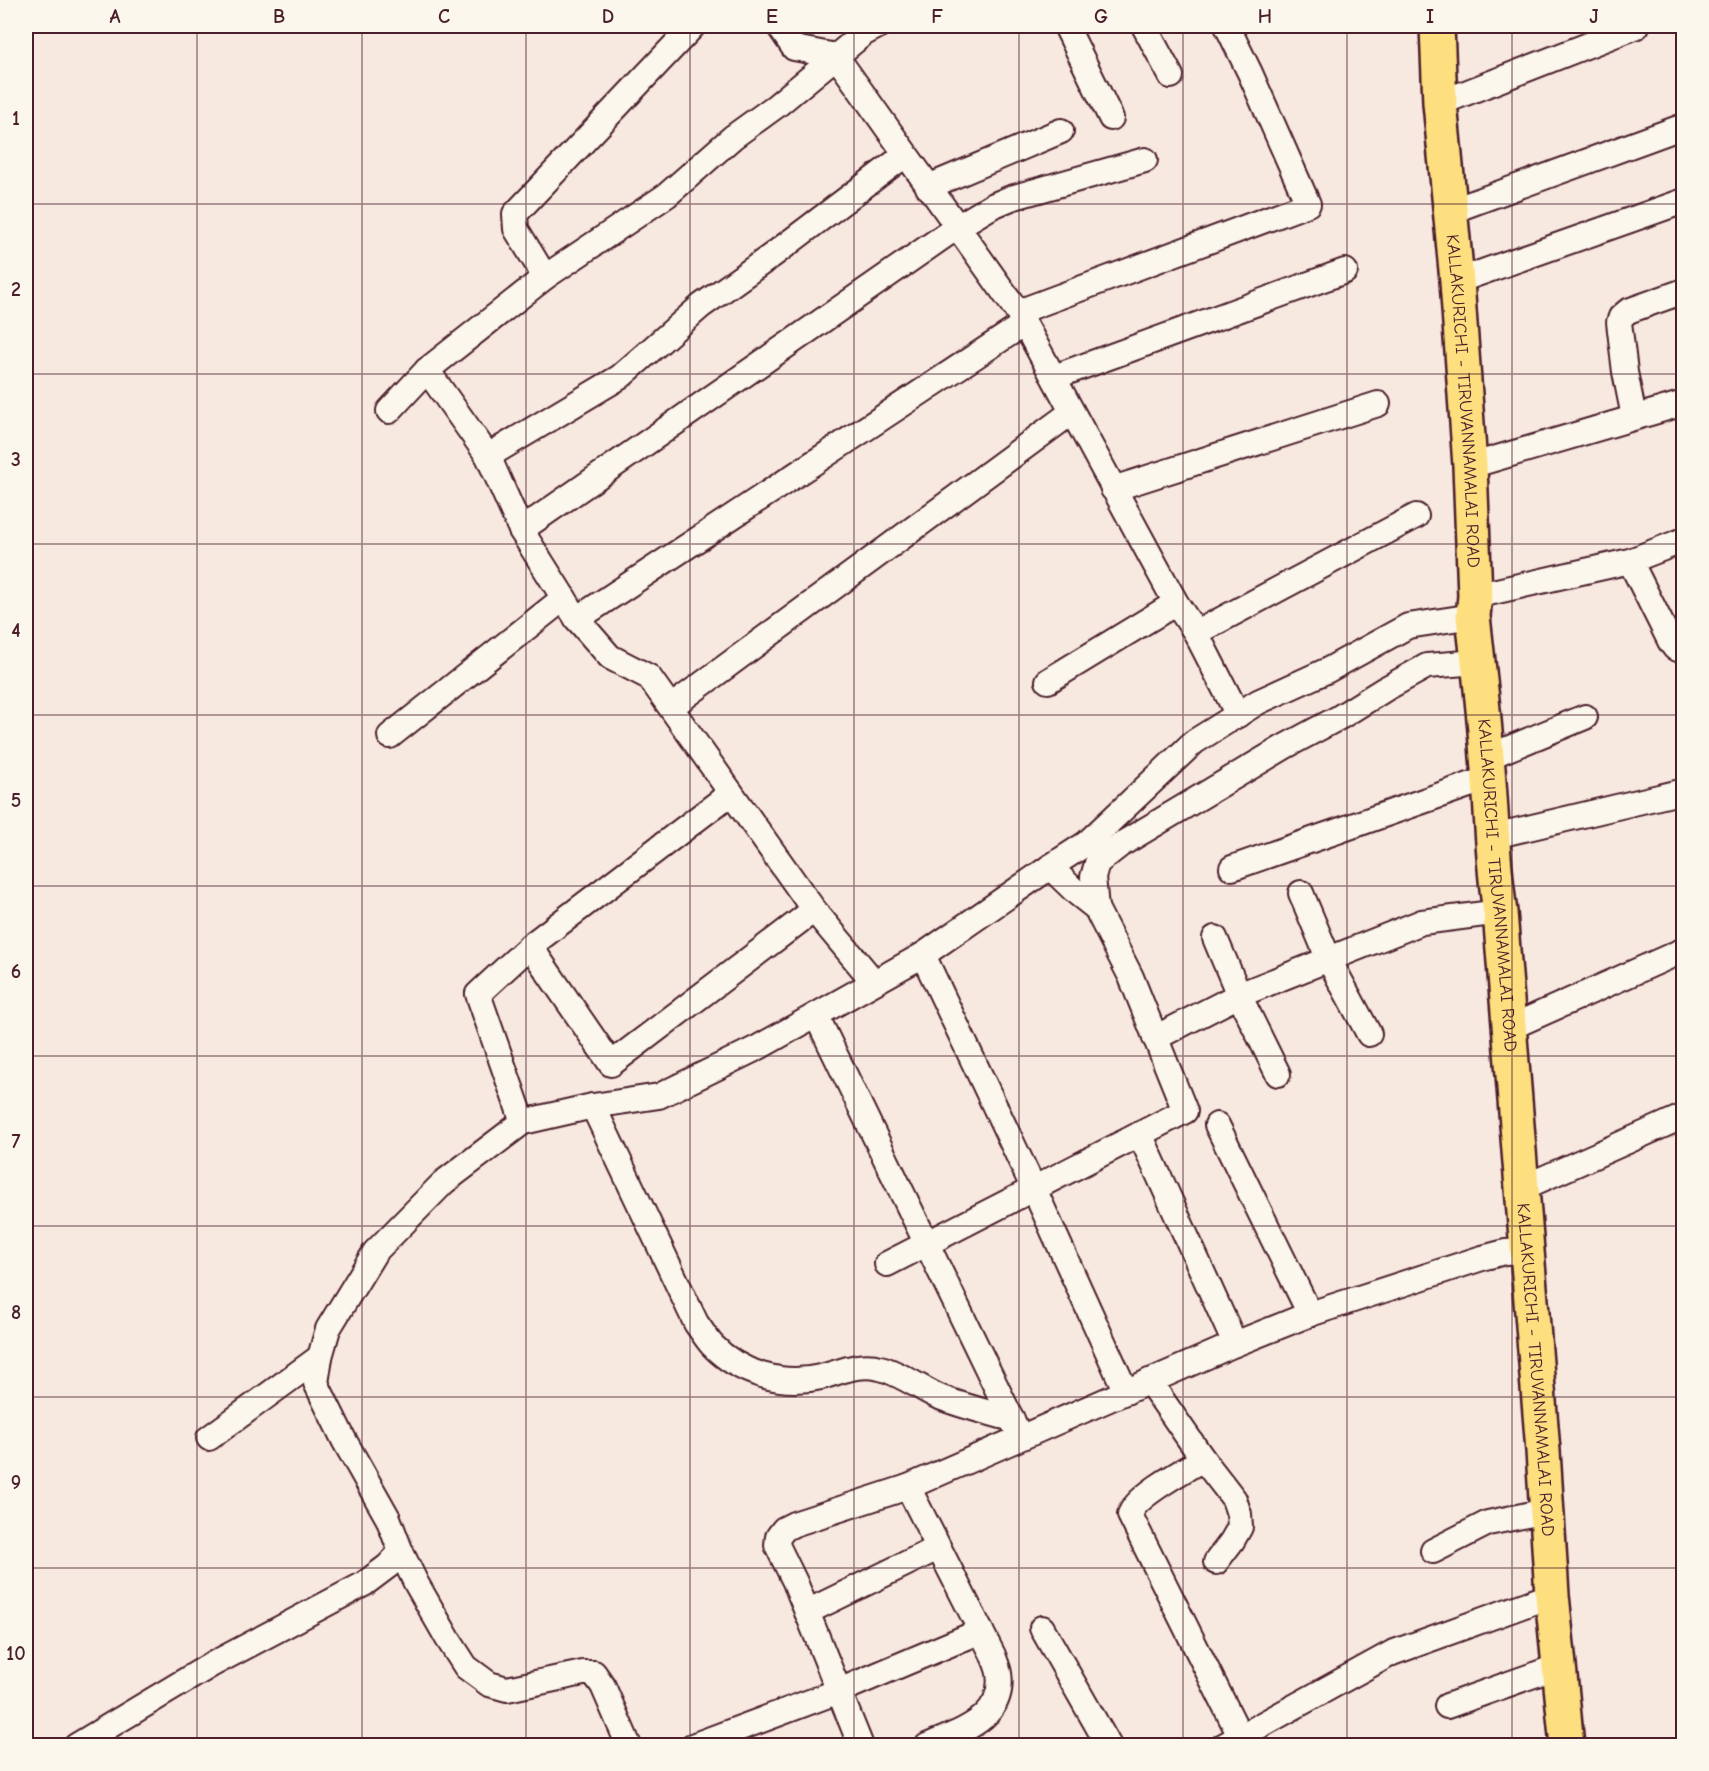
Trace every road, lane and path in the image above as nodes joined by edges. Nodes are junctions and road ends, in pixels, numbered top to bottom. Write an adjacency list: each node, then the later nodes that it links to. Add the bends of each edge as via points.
1 (693, 26): 22 (street, via 515,214 516,229)
2 (779, 26): 9 (street, via 794,48)
3 (878, 26): 9 (street)
4 (1066, 26): 12 (street)
5 (1144, 26): 10 (street)
6 (1227, 26): 25 (street, via 1308,204)
7 (1437, 26): 11 (highway, KALLAKURICHI - TIRUVANNAMALAI ROAD)
8 (1637, 26): 11 (street)
9 (836, 56): 15 (street); 22 (street, via 667,195)
10 (1171, 76)
11 (1440, 103): 19 (highway, KALLAKURICHI - TIRUVANNAMALAI ROAD)
12 (1111, 118)
13 (1683, 126): 19 (street)
14 (1061, 131): 17 (street)
15 (905, 155): 17 (street); 33 (street, via 701,306 620,377)
16 (1145, 160): 20 (street, via 1011,198)
17 (928, 187): 20 (street)
18 (1683, 201): 23 (street)
19 (1451, 212): 23 (highway, KALLAKURICHI - TIRUVANNAMALAI ROAD)
20 (957, 227): 25 (street); 37 (street)
21 (1344, 271): 27 (street)
22 (545, 278): 26 (street)
23 (1457, 281): 34 (highway, KALLAKURICHI - TIRUVANNAMALAI ROAD)
24 (1683, 291): 32 (street, via 1621,316 1625,372)
25 (1021, 318): 27 (street); 42 (street)
26 (427, 370): 30 (street); 33 (street)
27 (1054, 377): 31 (street)
28 (1683, 403): 32 (street)
29 (1378, 404): 35 (street)
30 (389, 411)
31 (1072, 412): 35 (street); 47 (street)
32 (1635, 417): 34 (street)
33 (488, 456): 37 (street)
34 (1470, 466): 41 (highway, KALLAKURICHI - TIRUVANNAMALAI ROAD)
35 (1113, 489): 40 (street)
36 (1416, 516): 43 (street)
37 (521, 530): 42 (street)
38 (1683, 540): 39 (street)
39 (1630, 561): 41 (street); 44 (street, via 1670,641)
40 (1176, 603): 43 (street); 46 (street)
41 (1474, 606): 45 (highway, KALLAKURICHI - TIRUVANNAMALAI ROAD); 48 (street, via 1408,626)
42 (571, 609): 47 (street, via 610,657 649,677); 50 (street)
43 (1196, 633): 48 (street)
44 (1683, 651)
45 (1478, 662): 51 (highway, KALLAKURICHI - TIRUVANNAMALAI ROAD); 58 (street, via 1427,666 1120,845 1097,863 1093,877)
46 (1048, 681)
47 (671, 707): 53 (street)
48 (1238, 715): 55 (street, via 1194,742 1087,843)
49 (1585, 717): 51 (street)
50 (390, 735)
51 (1488, 768): 54 (highway, KALLAKURICHI - TIRUVANNAMALAI ROAD); 56 (street)
52 (1683, 791): 54 (street)
53 (730, 793): 59 (street); 62 (street)
54 (1494, 836): 60 (highway, KALLAKURICHI - TIRUVANNAMALAI ROAD, via 1494,876)
55 (1050, 867): 58 (street); 64 (street)
56 (1232, 868)
57 (1300, 893): 65 (street)
58 (1096, 908): 71 (street, via 1131,977)
59 (814, 910): 62 (street, via 610,1064); 66 (street)
60 (1500, 912): 65 (street, via 1422,922); 69 (highway, KALLAKURICHI - TIRUVANNAMALAI ROAD)
61 (1215, 938): 67 (street)
62 (530, 946): 75 (street, via 478,994)
63 (1683, 950): 69 (street)
64 (923, 955): 66 (street); 79 (street)
65 (1329, 960): 67 (street); 70 (street)
66 (874, 982): 68 (street)
67 (1239, 996): 71 (street); 72 (street)
68 (816, 1015): 73 (street, via 659,1096); 80 (street)
69 (1509, 1028): 78 (highway, KALLAKURICHI - TIRUVANNAMALAI ROAD)
70 (1369, 1034)
71 (1155, 1038): 77 (street, via 1185,1111)
72 (1278, 1074)
73 (593, 1106): 75 (street); 88 (street, via 696,1323 731,1362 748,1371 800,1380 862,1366 879,1367)
74 (1683, 1116): 78 (street)
75 (523, 1122): 85 (street, via 444,1182 375,1252 328,1329)
76 (1218, 1125): 83 (street)
77 (1140, 1134): 79 (street); 84 (street)
78 (1522, 1188): 81 (highway, KALLAKURICHI - TIRUVANNAMALAI ROAD)
79 (1034, 1189): 80 (street); 87 (street)
80 (927, 1244): 82 (street); 88 (street)
81 (1527, 1251): 83 (street, via 1482,1257); 92 (highway, KALLAKURICHI - TIRUVANNAMALAI ROAD)
82 (887, 1264)
83 (1310, 1314): 84 (street)
84 (1235, 1344): 86 (street)
85 (320, 1358): 89 (street); 95 (street, via 316,1383 388,1518)
86 (1149, 1381): 87 (street); 90 (street)
87 (1126, 1392): 88 (street)
88 (1017, 1429): 91 (street)
89 (209, 1438)
90 (1203, 1459): 96 (street, via 1234,1500 1239,1514 1240,1527); 104 (street, via 1140,1500 1130,1515)
91 (908, 1487): 93 (street); 98 (street, via 783,1529 777,1545)
92 (1546, 1511): 94 (street, via 1488,1523); 97 (highway, KALLAKURICHI - TIRUVANNAMALAI ROAD)
93 (938, 1548): 98 (street); 100 (street)
94 (1433, 1551)
95 (401, 1552): 105 (street, via 364,1584 211,1665); 106 (street, via 466,1666 489,1684 507,1689 594,1673)
96 (1216, 1562)
97 (1552, 1595): 101 (highway, KALLAKURICHI - TIRUVANNAMALAI ROAD); 104 (street, via 1392,1653)
98 (807, 1612): 102 (street)
99 (1042, 1628): 110 (street)
100 (981, 1631): 102 (street); 109 (street, via 999,1674 999,1694 993,1708 970,1727)
101 (1559, 1666): 103 (street); 111 (highway, KALLAKURICHI - TIRUVANNAMALAI ROAD)
102 (839, 1691): 107 (street); 108 (street)
103 (1448, 1706)
104 (1232, 1741)
105 (76, 1746)
106 (629, 1746)
107 (692, 1746)
108 (861, 1746)
109 (927, 1746)
110 (1108, 1746)
111 (1567, 1746)

